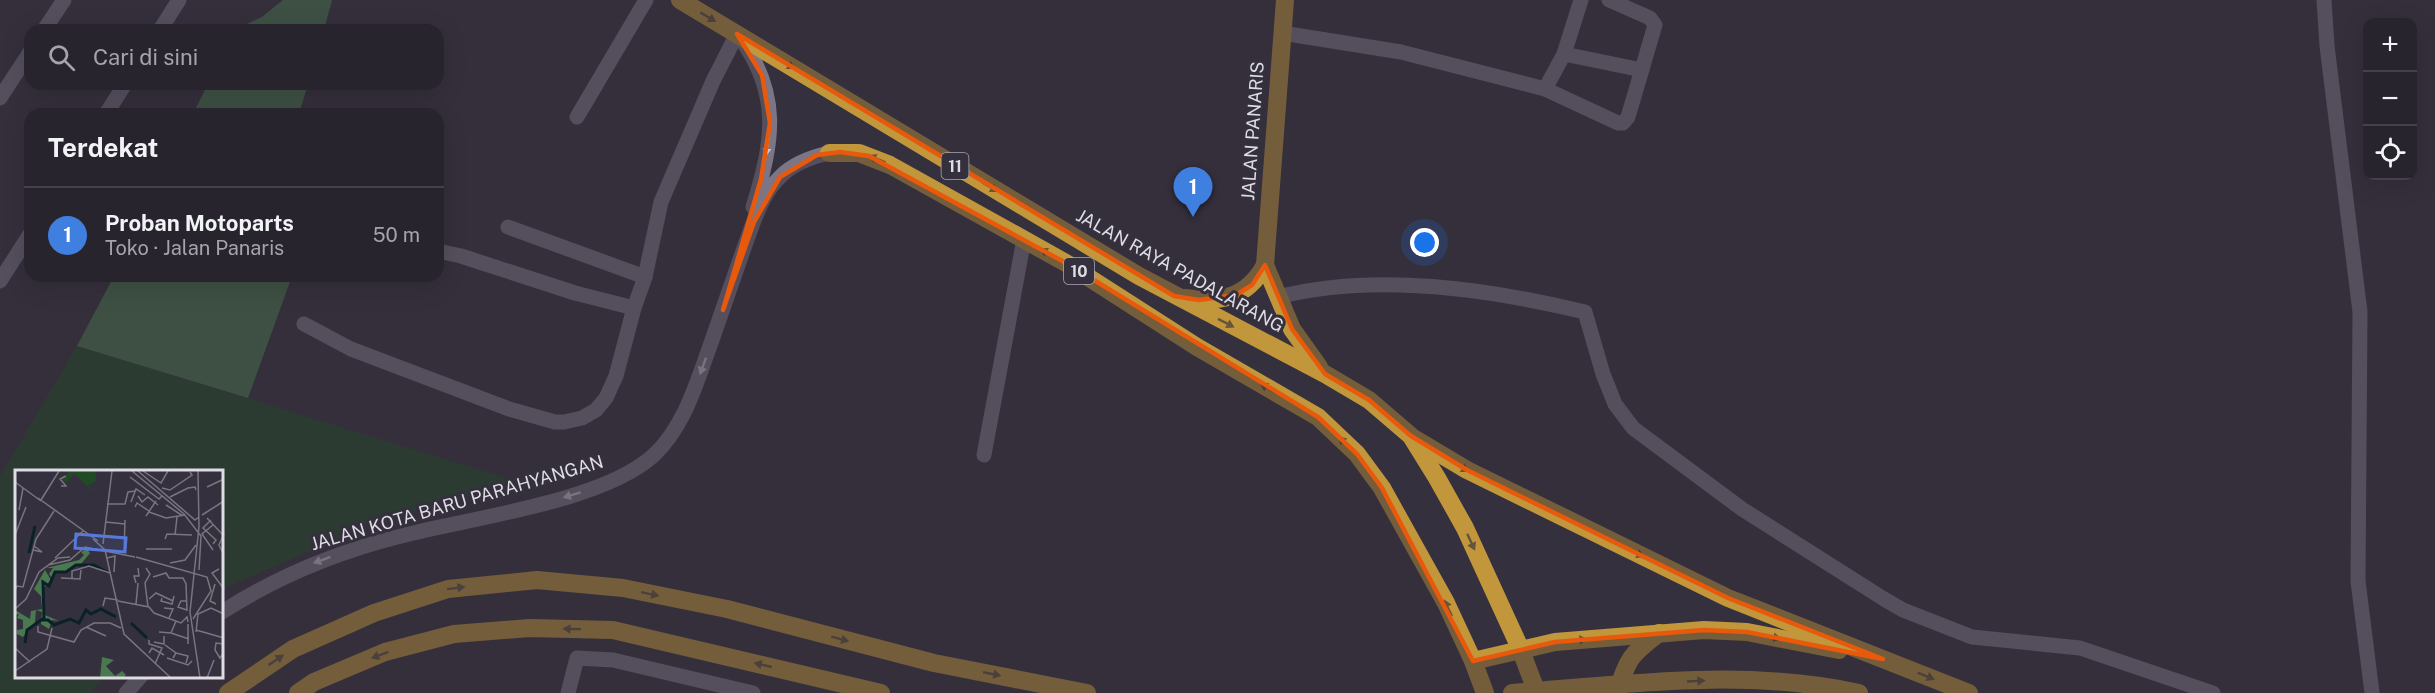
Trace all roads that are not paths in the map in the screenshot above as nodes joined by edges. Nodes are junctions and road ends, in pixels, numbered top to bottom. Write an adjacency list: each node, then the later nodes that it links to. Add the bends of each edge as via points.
1 (64, 0): 9 (street)
2 (179, 0): 10 (street)
3 (646, 0): 20 (street)
4 (680, 0): 12 (highway, JALAN RAYA PADALARANG / 11, one-way to 12)
5 (1284, 0): 11 (highway, JALAN PANARIS)
6 (1581, 0): 13 (street)
7 (1609, 0): 15 (street, via 1654,22)
8 (2324, 0): 58 (street, via 2360,312 2358,581)
9 (48, 24)
10 (164, 24)
11 (1282, 33): 16 (street, via 1401,52); 26 (highway, JALAN PANARIS)
12 (737, 34): 27 (street, via 661,202); 29 (highway, JALAN RAYA PADALARANG / 11, one-way to 29); 32 (street, JALAN KOTA BARU PARAHYANGAN, one-way to 32, via 762,75 770,123 761,179)
13 (1564, 54): 15 (street); 16 (street)
14 (24, 61): 18 (street)
15 (1642, 70): 16 (street, via 1623,123)
16 (1545, 89)
17 (121, 90): 19 (street)
18 (0, 98)
19 (110, 108)
20 (577, 117)
21 (829, 153): 23 (highway, 10, one-way to 21, via 879,160 859,153); 32 (street, JALAN KOTA BARU PARAHYANGAN, via 799,163 773,185 754,222)
22 (508, 226): 27 (street)
23 (1024, 239): 36 (street); 41 (highway, 10, one-way to 23, via 1446,603 1382,488 1357,454 1318,417)
24 (24, 243): 28 (street)
25 (444, 252): 31 (street)
26 (1265, 265): 29 (highway, via 1252,285 1236,295 1199,300); 30 (highway, JALAN PANARIS)
27 (645, 277): 31 (street)
28 (0, 281)
29 (1174, 296): 34 (highway, JALAN RAYA PADALARANG / 11, one-way to 34)
30 (1278, 297): 34 (highway, JALAN PANARIS, via 1292,329); 57 (street, via 1336,285 1390,285 1521,297 1585,312 1615,404 1633,428 1742,509 1884,599 1972,637 2080,648)
31 (634, 308): 33 (street, via 616,376 606,398 596,410 564,422 509,409 433,381 351,349)
32 (723, 310): 37 (street, JALAN KOTA BARU PARAHYANGAN, one-way to 37, via 682,416 659,449 630,473 544,503 401,536 314,563 266,585)
33 (304, 324)
34 (1325, 374): 35 (highway, JALAN RAYA PADALARANG / 11, via 1369,400)
35 (1411, 436): 39 (highway, JALAN RAYA PADALARANG, one-way to 39, via 1465,528); 40 (highway, one-way to 40, via 1467,471 1728,598)
36 (984, 455)
37 (224, 611)
38 (1660, 632): 39 (highway, one-way to 38); 40 (highway, one-way to 40, via 1747,632); 54 (highway, via 1627,663)
39 (1520, 648): 41 (highway); 53 (highway, JALAN RAYA PADALARANG)
40 (1883, 659): 56 (highway, one-way to 56)
41 (1473, 661): 51 (highway, 10)
42 (139, 678): 44 (street)
43 (703, 687): 47 (street, via 613,660 578,658); 48 (street)
44 (126, 693)
45 (228, 693): 50 (highway, one-way to 50, via 293,649 374,613 448,589 537,580 623,588 727,609 934,663)
46 (298, 693): 49 (highway, one-way to 46, via 613,630 530,628 454,634 385,652 314,682)
47 (568, 693)
48 (753, 693)
49 (881, 693)
50 (1086, 693)
51 (1485, 693)
52 (1512, 693): 55 (highway, one-way to 55, via 1745,678)
53 (1537, 693)
54 (1617, 693)
55 (1859, 693)
56 (1969, 693)
57 (2213, 693)
58 (2372, 693)

